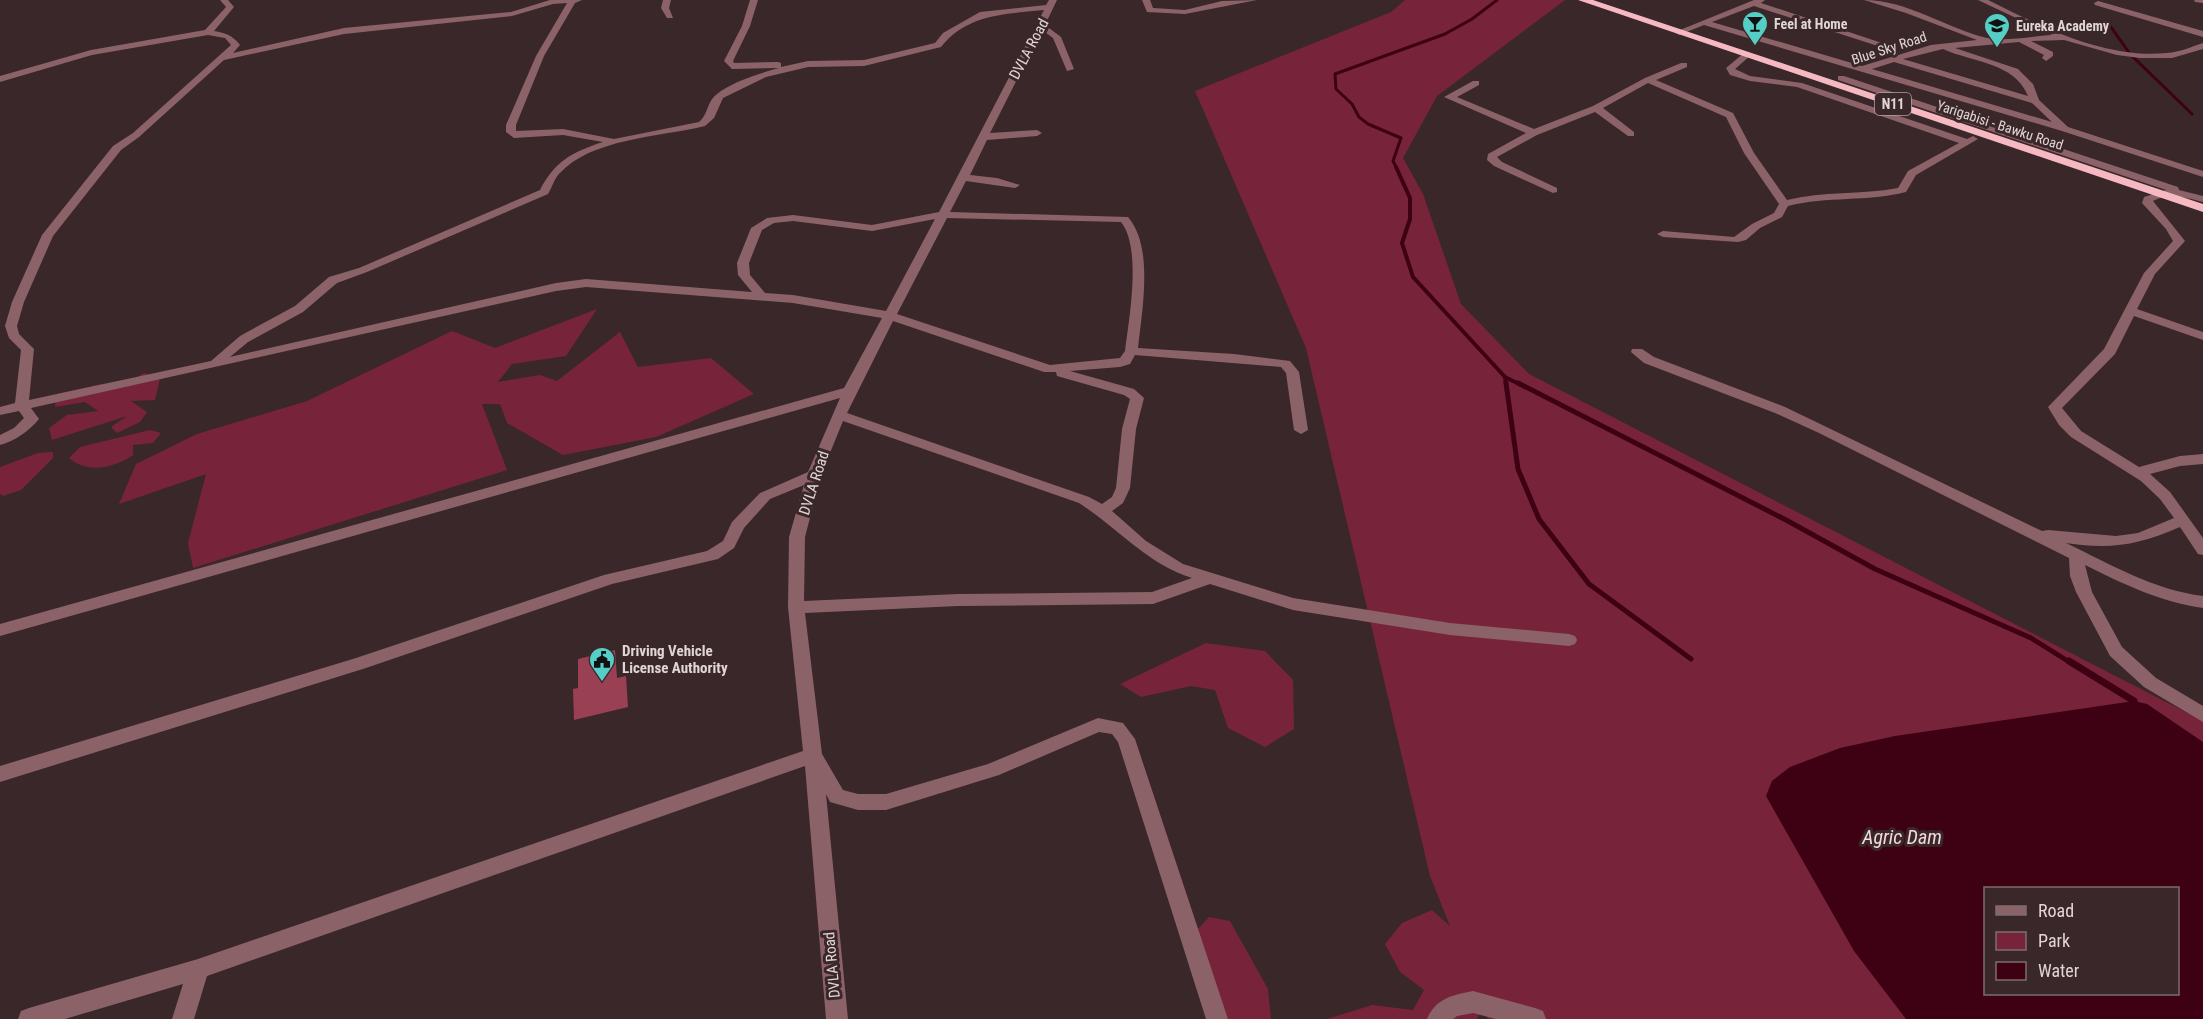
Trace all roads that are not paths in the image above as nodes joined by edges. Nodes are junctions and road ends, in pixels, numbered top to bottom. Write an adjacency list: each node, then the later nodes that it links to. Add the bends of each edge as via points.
1 (224, 0): 21 (street, via 230,7)
2 (572, 0): 3 (street); 31 (street, via 512,14 345,31); 52 (street, via 540,56 511,132 514,135 556,130)
3 (578, 0)
4 (667, 0): 18 (street, via 665,8)
5 (754, 0): 34 (street, via 746,26 728,57 729,64)
6 (1146, 0): 7 (street, via 1150,10 1177,13)
7 (1253, 0)
8 (1583, 0): 22 (highway, Yarigabisi - Bawku Road / N11)
9 (1868, 0): 17 (street)
10 (1911, 0): 17 (street)
11 (1982, 0): 24 (street)
12 (2198, 0): 14 (street)
13 (1758, 1): 19 (street); 27 (street)
14 (2203, 1)
15 (2098, 3): 23 (street)
16 (1052, 4): 20 (street, DVLA Road); 34 (street, via 983,14 946,35 938,45 875,61)
17 (1883, 4): 26 (street)
18 (670, 16)
19 (1703, 22): 22 (street); 37 (street)
20 (1041, 26): 36 (street, via 1057,37); 51 (street, DVLA Road)
21 (208, 32): 31 (street, via 228,36 237,45); 39 (street, via 91,53)
22 (1679, 32): 30 (highway, Yarigabisi - Bawku Road / N11)
23 (2203, 34)
24 (2066, 37): 25 (street, Blue Sky Road); 29 (street, via 2104,49 2153,56)
25 (2020, 39): 26 (street, Blue Sky Road); 32 (street, via 2050,54)
26 (1988, 41): 28 (street, Blue Sky Road)
27 (1884, 45)
28 (1941, 46): 33 (street, Blue Sky Road); 44 (street, via 2015,71 2028,84)
29 (2203, 46)
30 (1747, 55): 38 (highway, Yarigabisi - Bawku Road / N11); 42 (street, via 1730,68 1733,73 1758,81)
31 (221, 58): 76 (street, via 117,148 48,235 11,326 13,335 28,349)
32 (2046, 58)
33 (1896, 60): 37 (street, Blue Sky Road); 44 (street)
34 (808, 64): 52 (street, via 763,75 720,96 712,116 702,124)
35 (1684, 65): 40 (street)
36 (1070, 69)
37 (1864, 69): 41 (street, Blue Sky Road); 46 (street)
38 (1797, 71): 41 (highway, Yarigabisi - Bawku Road / N11); 42 (street)
39 (0, 79)
40 (1648, 80): 45 (street); 63 (street, via 1730,115 1749,153)
41 (1835, 80): 50 (highway, Yarigabisi - Bawku Road / N11); 54 (street)
42 (1783, 81): 53 (street)
43 (1476, 83): 48 (street, via 1449,97)
44 (2035, 101): 46 (street)
45 (1596, 108): 48 (street); 49 (street)
46 (2065, 129): 54 (street, via 2076,145); 56 (street)
47 (1037, 133): 51 (street)
48 (1534, 133): 59 (street, via 1492,156 1492,160)
49 (1631, 134)
50 (1981, 135): 53 (street); 55 (highway, Yarigabisi - Bawku Road / N11)
51 (983, 137): 57 (street, DVLA Road)
52 (611, 141): 73 (street, via 563,165 544,192 333,280 299,309 244,339)
53 (1967, 142): 63 (street, via 1912,173 1902,190 1878,195 1811,197)
54 (2064, 153): 55 (street); 61 (street)
55 (2051, 158): 60 (highway, Yarigabisi - Bawku Road / N11)
56 (2203, 174)
57 (963, 178): 58 (street); 65 (street, DVLA Road)
58 (1016, 185)
59 (1553, 190)
60 (2157, 194): 61 (street); 64 (highway, Yarigabisi - Bawku Road / N11); 68 (street, via 2147,203 2179,241 2150,273)
61 (2190, 195): 62 (street)
62 (2203, 199)
63 (1784, 204): 66 (street, via 1778,215 1743,238)
64 (2203, 208)
65 (941, 215): 67 (street, via 879,227 793,218 762,223 743,263 744,275); 69 (street, DVLA Road); 71 (street, via 1100,217 1129,221 1138,275)
66 (1664, 234)
67 (761, 296): 69 (street); 73 (street, via 572,284)
68 (2130, 311): 70 (street); 82 (street, via 2110,351 2055,407 2061,422 2077,438)
69 (888, 315): 74 (street); 75 (street, DVLA Road)
70 (2203, 336)
71 (1131, 351): 74 (street, via 1120,363); 79 (street, via 1285,364 1292,372)
72 (1636, 352): 86 (street, via 1789,414)
73 (213, 364): 76 (street)
74 (1049, 369): 84 (street, via 1129,392 1137,399 1129,429 1123,488 1118,500)
75 (849, 391): 78 (street, DVLA Road); 92 (street)
76 (22, 406): 77 (street); 80 (street, via 32,419)
77 (0, 411)
78 (838, 415): 83 (street, DVLA Road); 84 (street, via 1063,491)
79 (1301, 430)
80 (0, 441)
81 (2203, 459): 82 (street)
82 (2138, 472): 85 (street, via 2160,490)
83 (814, 475): 91 (street, DVLA Road, via 797,537); 96 (street, via 765,496 737,526 729,544 712,555 610,579 360,663)
84 (1102, 511): 89 (street, via 1141,545 1177,568)
85 (2182, 520): 86 (street, via 2138,538 2116,541 2093,542); 87 (street)
86 (2034, 532): 88 (street)
87 (2203, 550)
88 (2078, 554): 90 (street, via 2130,581 2180,599); 94 (street, via 2076,575 2112,645 2139,674)
89 (1211, 578): 91 (street, via 1153,598); 93 (street, via 1293,604 1450,629)
90 (2203, 602)
91 (796, 607): 95 (street, DVLA Road)
92 (0, 630)
93 (1569, 640)
94 (2203, 715)
95 (813, 755): 97 (street); 100 (street, DVLA Road); 101 (street, via 837,796 886,802 992,770 1098,725 1117,728 1126,739)
96 (0, 774)
97 (198, 969): 98 (street); 99 (street)
98 (29, 1019)
99 (183, 1019)
100 (837, 1019)
101 (1218, 1019)
102 (1438, 1019): 103 (street, via 1451,1006 1473,1002)
103 (1535, 1019)

